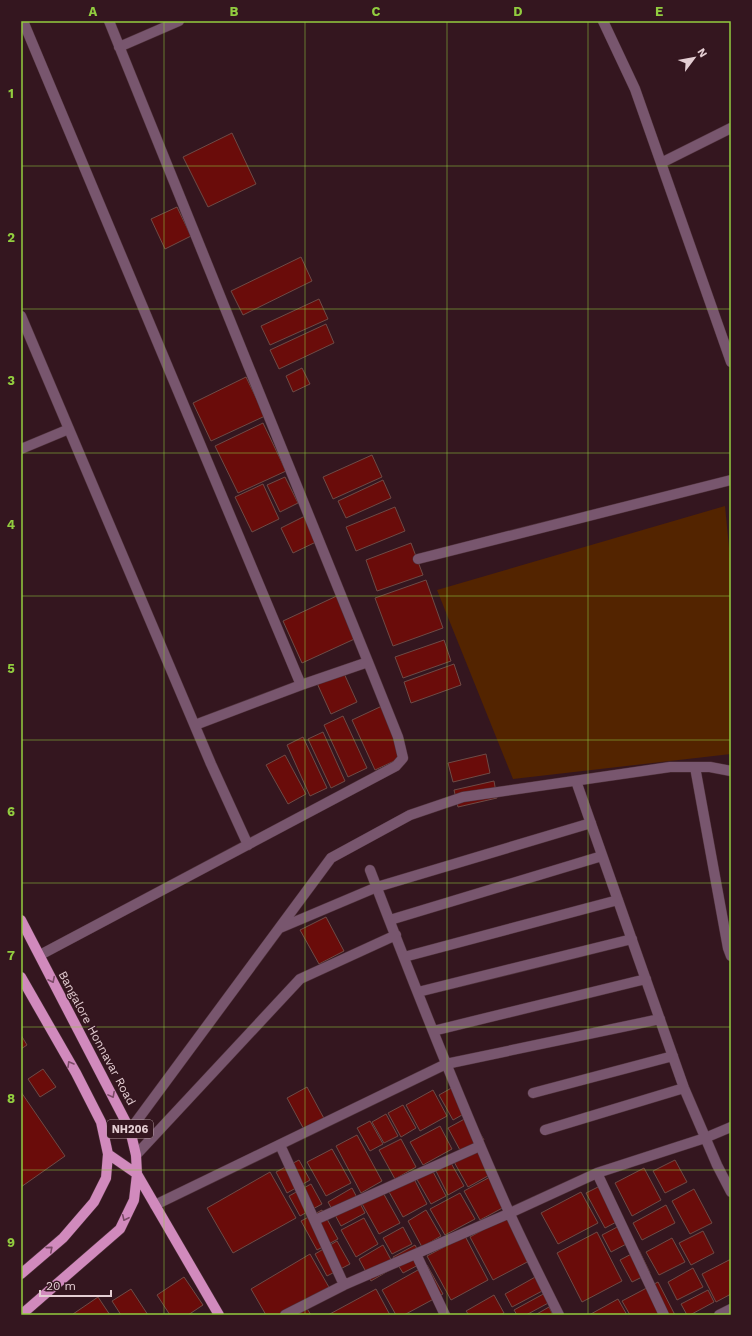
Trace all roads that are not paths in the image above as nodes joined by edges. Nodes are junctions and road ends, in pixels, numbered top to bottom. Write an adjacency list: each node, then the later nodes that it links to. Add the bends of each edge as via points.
1 (23, 21): 15 (street)
2 (109, 21): 5 (street)
3 (179, 21): 5 (street)
4 (603, 21): 7 (street, via 635,89)
5 (120, 47): 14 (street)
6 (731, 128): 7 (street)
7 (661, 163): 9 (street)
8 (21, 316): 10 (street)
9 (731, 362)
10 (69, 429): 11 (street); 16 (street)
11 (21, 449)
12 (731, 480): 13 (street)
13 (418, 559)
14 (368, 662): 15 (street); 21 (street, via 398,737 403,758 396,766)
15 (301, 685): 16 (street)
16 (195, 725): 21 (street)
17 (695, 767): 18 (street); 19 (street, via 670,766); 32 (street)
18 (731, 771)
19 (576, 781): 20 (street); 28 (street, via 463,797 410,816 331,858)
20 (591, 823): 22 (street); 24 (street)
21 (248, 845): 31 (street)
22 (602, 856): 25 (street); 27 (street)
23 (370, 870): 24 (street)
24 (377, 887): 27 (street); 28 (street)
25 (618, 900): 30 (street); 33 (street)
26 (21, 920): 31 (main road, Bangalore Honnavar Road / NH206)
27 (390, 920): 29 (street)
28 (279, 929): 44 (street)
29 (396, 935): 33 (street); 50 (street, via 300,979)
30 (632, 940): 35 (street); 36 (street)
31 (40, 955): 44 (main road, Bangalore Honnavar Road / NH206, one-way to 44)
32 (731, 956)
33 (404, 957): 36 (street)
34 (21, 977): 49 (main road, NH206, one-way to 34, via 101,1122)
35 (646, 979): 37 (street); 38 (street)
36 (418, 992): 38 (street)
37 (660, 1019): 39 (street); 40 (street)
38 (433, 1030): 40 (street)
39 (674, 1056): 41 (street); 42 (street)
40 (446, 1064): 47 (street); 48 (street)
41 (684, 1088): 45 (street); 46 (street)
42 (533, 1093)
43 (731, 1126): 46 (street)
44 (130, 1130): 50 (main road, Bangalore Honnavar Road / NH206)
45 (545, 1130)
46 (705, 1138): 51 (street); 53 (street)
47 (280, 1145): 54 (street); 56 (street)
48 (480, 1146): 55 (street); 56 (street)
49 (108, 1154): 52 (main road); 58 (main road, NH206, one-way to 49, via 63,1238 94,1202 106,1178)
50 (136, 1155): 52 (main road, Bangalore Honnavar Road / NH206)
51 (597, 1173): 55 (street); 66 (street)
52 (137, 1174): 54 (main road); 61 (main road, Bangalore Honnavar Road / NH206, one-way to 61, via 134,1200 120,1230)
53 (731, 1192)
54 (155, 1205): 62 (main road)
55 (510, 1213): 57 (street); 65 (street)
56 (315, 1220): 59 (street)
57 (416, 1254): 59 (street); 64 (street)
58 (21, 1274)
59 (344, 1285): 63 (street)
60 (731, 1309): 67 (street)
61 (21, 1315)
62 (219, 1315)
63 (285, 1315)
64 (445, 1315)
65 (559, 1315)
66 (664, 1315)
67 (719, 1315)

